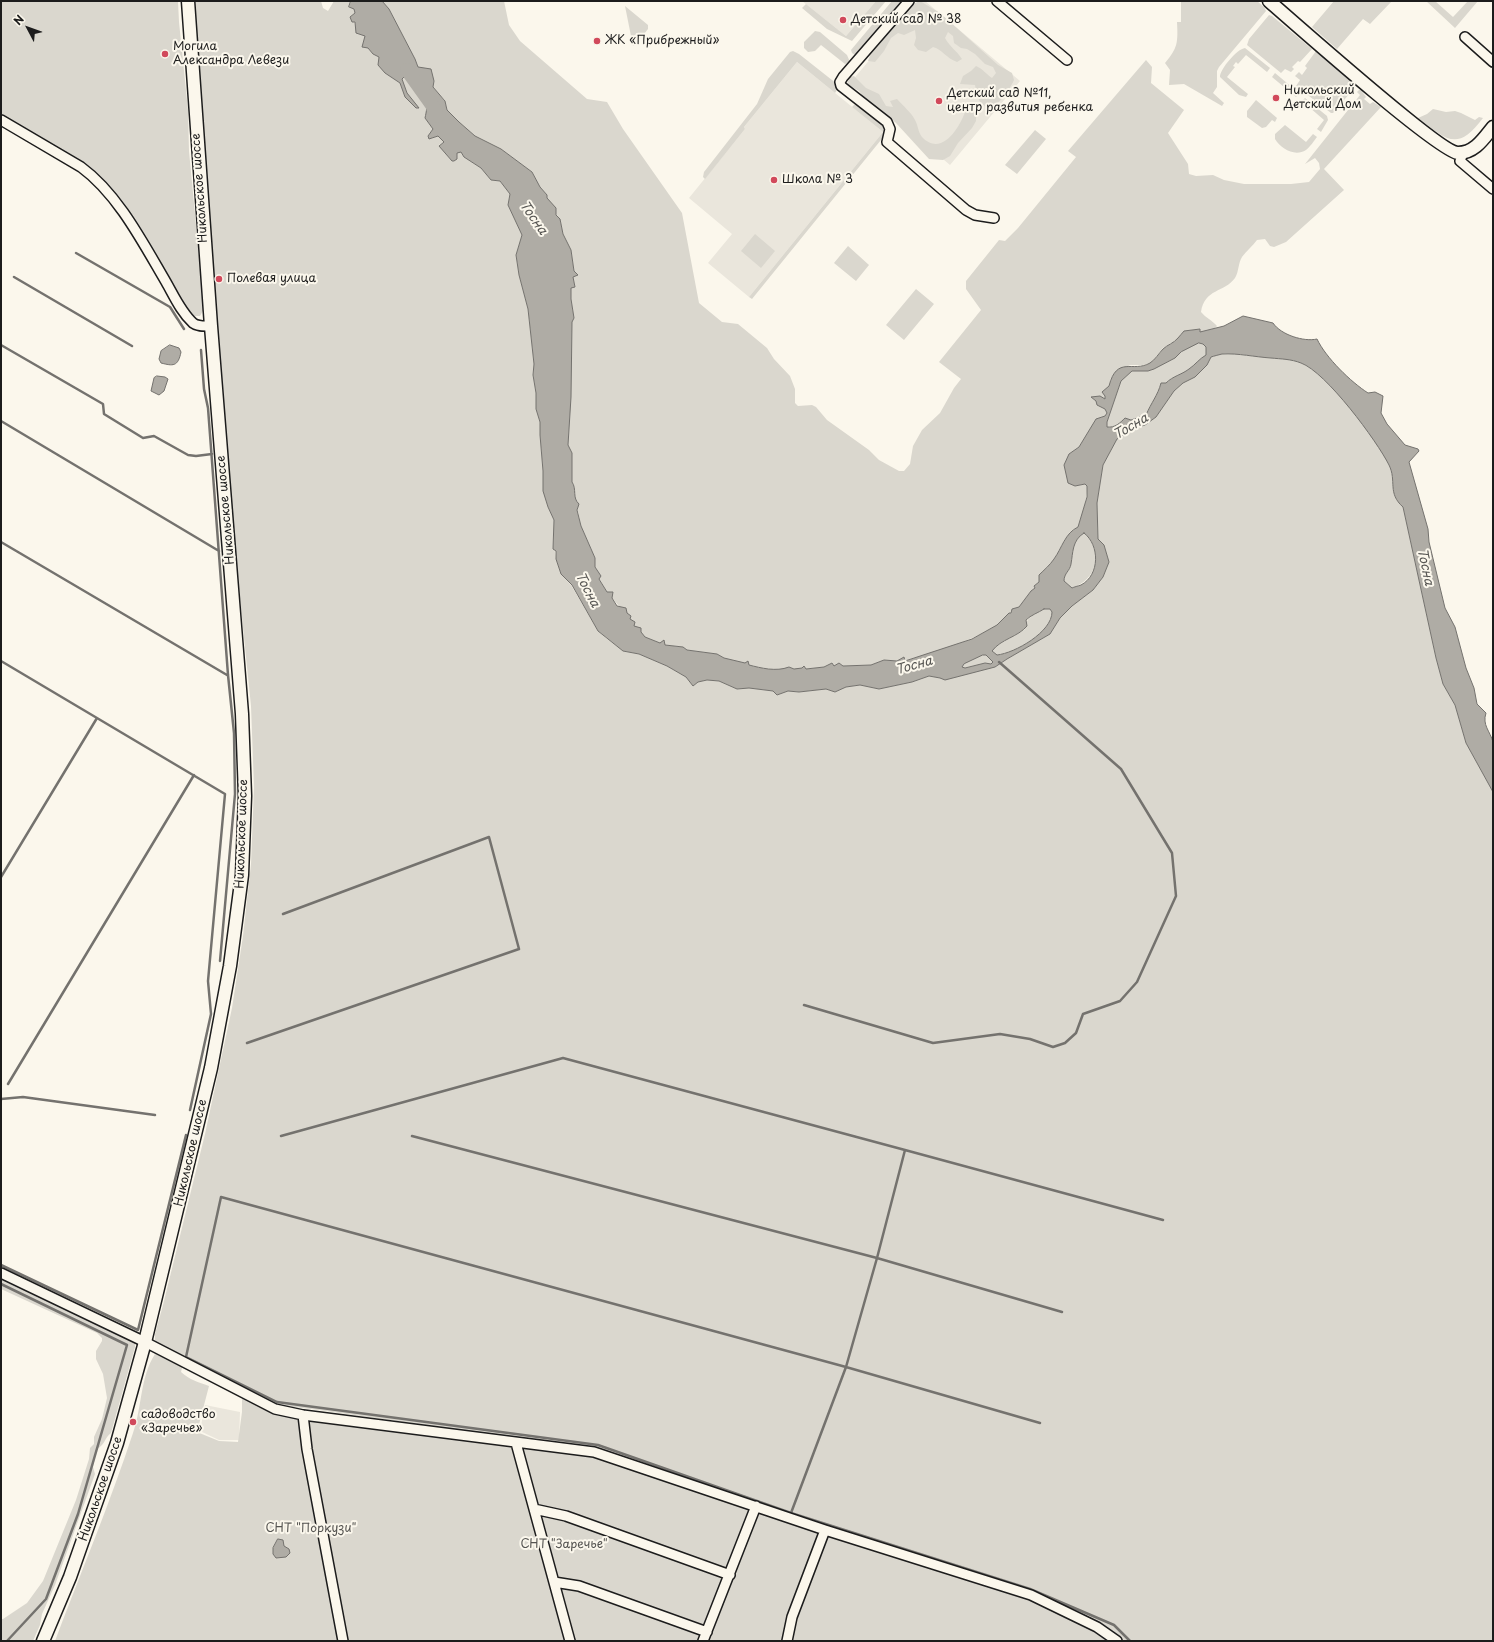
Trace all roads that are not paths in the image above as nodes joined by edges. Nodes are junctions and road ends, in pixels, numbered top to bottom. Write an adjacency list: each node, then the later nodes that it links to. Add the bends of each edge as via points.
1 (188, 1): 13 (main road, Никольское шоссе)
2 (909, 1): 12 (street, via 843,76 841,86 887,122 890,129 887,142 899,153 966,210 975,215)
3 (997, 1): 6 (street)
4 (1269, 1): 10 (main road, via 1416,126 1446,148 1455,153)
5 (1465, 37): 7 (street)
6 (1067, 60)
7 (1493, 62)
8 (1, 120): 13 (street, via 94,176 114,199 189,318 195,324)
9 (1493, 127): 10 (main road, via 1476,147)
10 (1463, 153): 11 (street, via 1460,161)
11 (1493, 189)
12 (994, 218)
13 (211, 326): 15 (main road, Никольское шоссе, via 243,722 245,796 242,875 230,966 211,1068)
14 (1, 1273): 15 (street)
15 (145, 1342): 16 (street, via 276,1409); 24 (main road, Никольское шоссе, via 114,1450 70,1577)
16 (303, 1415): 17 (street); 25 (street, via 306,1449)
17 (516, 1442): 18 (street, via 594,1452); 19 (street)
18 (756, 1506): 20 (street); 21 (street)
19 (534, 1509): 21 (street, via 566,1516); 22 (street)
20 (825, 1530): 27 (street, via 792,1617); 28 (street, via 1031,1595 1097,1626)
21 (730, 1574): 23 (street)
22 (554, 1582): 23 (street, via 579,1586); 26 (street)
23 (705, 1637)
24 (43, 1641)
25 (343, 1641)
26 (570, 1641)
27 (787, 1641)
28 (1117, 1641)

